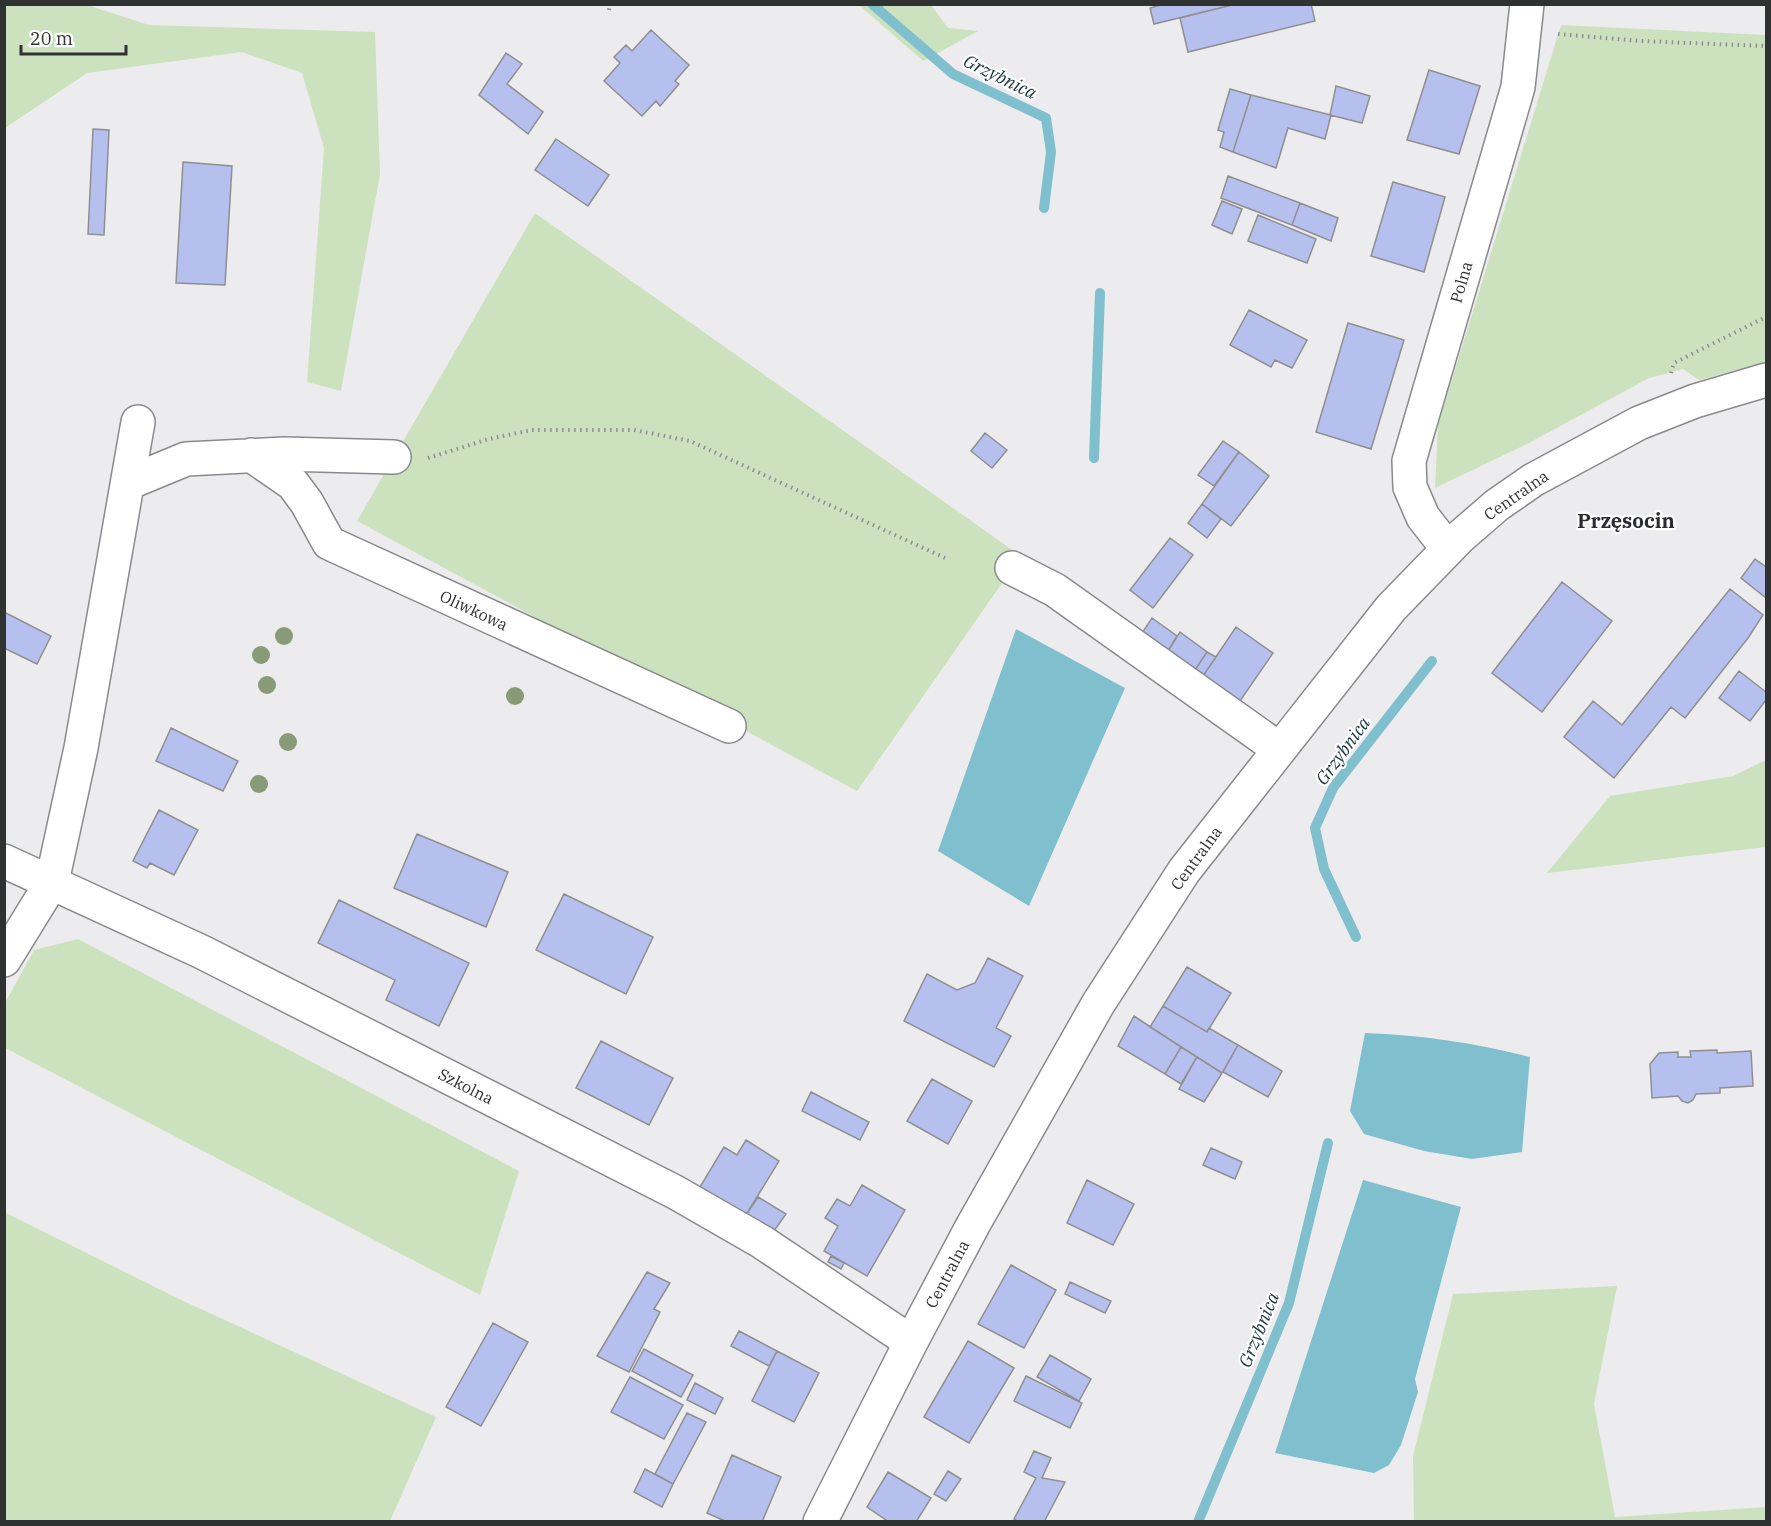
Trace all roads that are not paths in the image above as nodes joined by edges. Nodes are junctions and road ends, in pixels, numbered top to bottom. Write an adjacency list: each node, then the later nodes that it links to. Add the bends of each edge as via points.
1 (1525, 18): 7 (street, Polna, via 1518,87 1409,460 1410,487 1423,517)
2 (1767, 380): 7 (street, Centralna, via 1695,401 1639,423 1533,480 1497,505)
3 (138, 422): 6 (street)
4 (251, 455): 5 (street); 6 (street, via 186,459); 9 (street, Oliwkowa, via 293,484 329,543)
5 (394, 457)
6 (128, 483): 12 (street, via 81,748)
7 (1448, 549): 10 (street, Centralna, via 1390,608)
8 (1012, 568): 10 (street, via 1054,590)
9 (729, 726)
10 (1279, 749): 14 (street, Centralna, via 1184,872 1098,1004)
11 (4, 861): 12 (street, Szkolna)
12 (52, 882): 13 (street); 14 (street, Szkolna, via 202,952 675,1192 762,1242)
13 (4, 960)
14 (911, 1342): 15 (street, Centralna)
15 (820, 1521)

